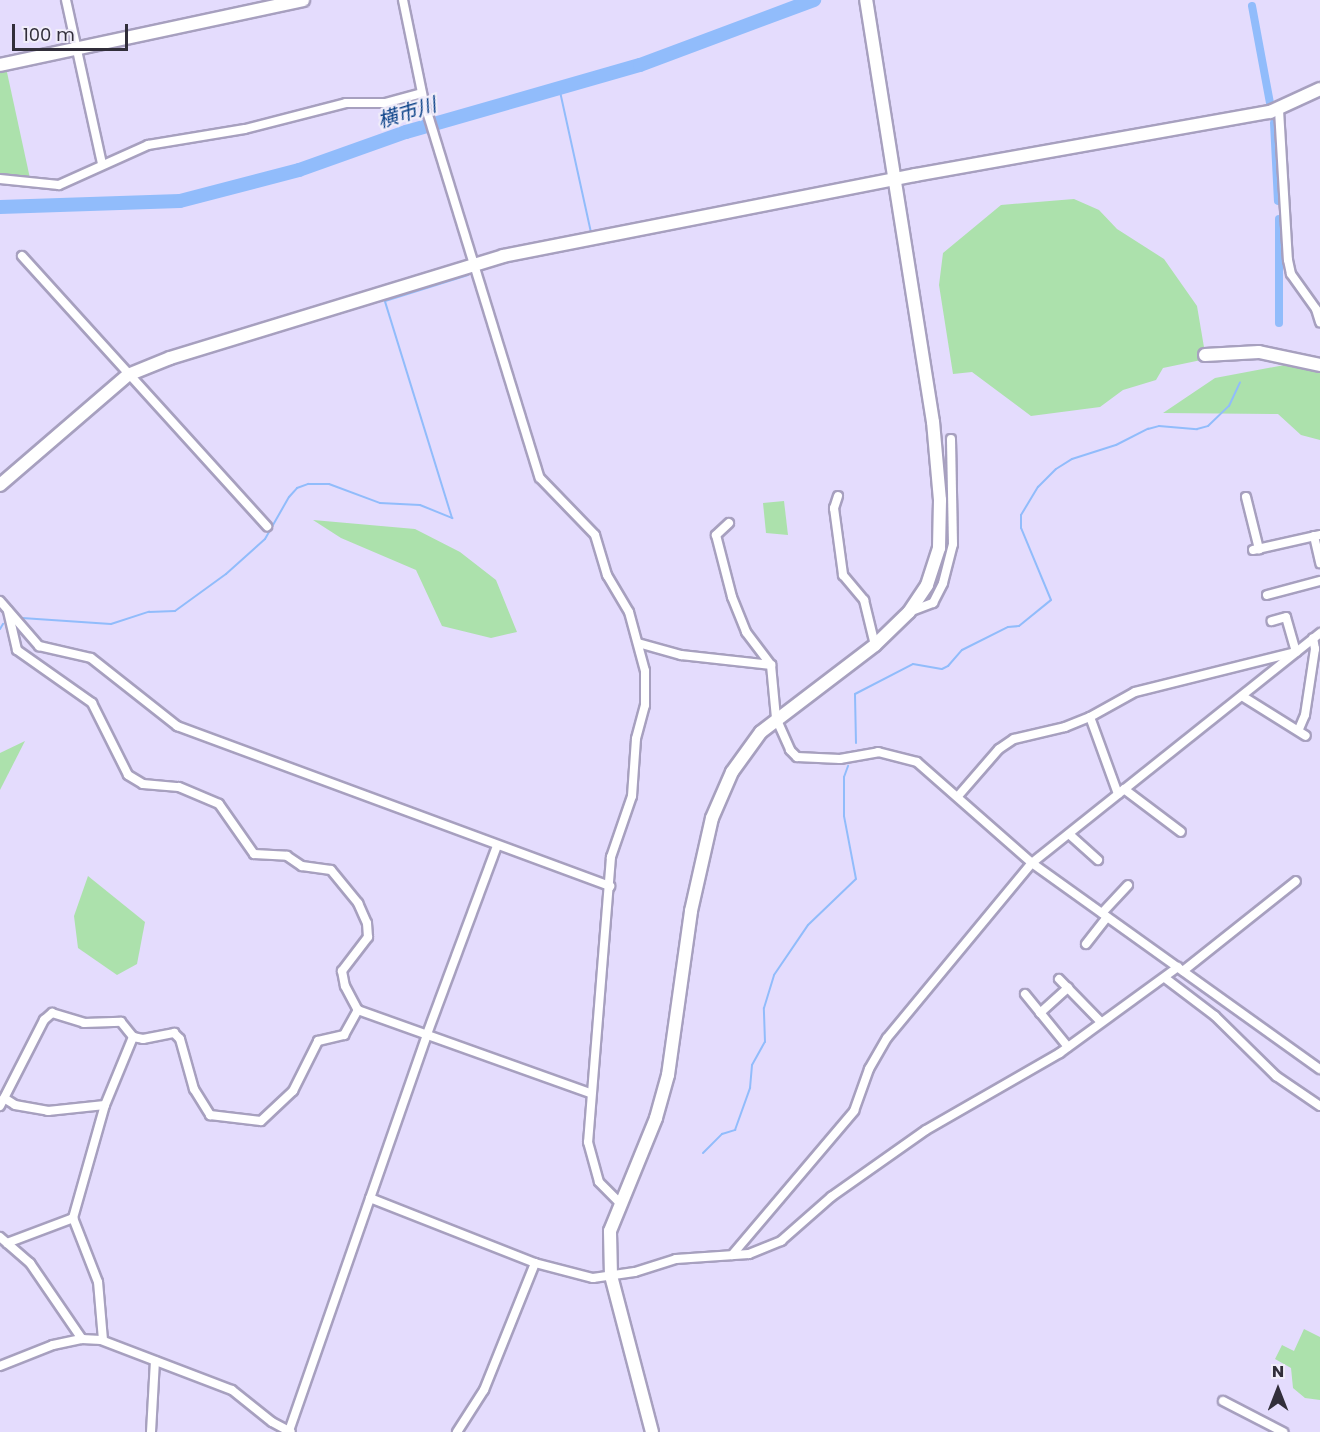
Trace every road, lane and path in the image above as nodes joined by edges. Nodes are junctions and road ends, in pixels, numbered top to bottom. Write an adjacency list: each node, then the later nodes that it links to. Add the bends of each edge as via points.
1 (66, 0): 5 (street)
2 (303, 0): 5 (street)
3 (403, 0): 8 (street)
4 (866, 0): 12 (street)
5 (76, 49): 6 (street); 10 (street)
6 (0, 64)
7 (1320, 89): 9 (street)
8 (422, 93): 10 (street, via 385,102 346,103 244,129 148,145); 14 (street)
9 (1279, 110): 12 (street); 15 (street, via 1288,260 1291,274 1316,309)
10 (102, 164): 11 (street, via 59,185)
11 (0, 179)
12 (892, 180): 14 (street, via 503,256); 31 (street, via 933,422 940,500 939,548 934,566)
13 (22, 256): 18 (street)
14 (473, 266): 18 (street, via 170,358); 34 (street, via 540,478 595,535 607,575 629,612)
15 (1320, 322)
16 (1205, 355): 17 (street, via 1259,352)
17 (1320, 365)
18 (128, 375): 20 (street); 24 (street)
19 (951, 439): 31 (street, via 953,544 933,603)
20 (0, 485)
21 (838, 496): 35 (street, via 834,508 843,575 864,600)
22 (1246, 497): 25 (street, via 1256,550)
23 (729, 524): 37 (street, via 716,535 732,597 746,632)
24 (267, 526)
25 (1317, 535): 26 (street)
26 (1320, 563)
27 (1320, 581): 28 (street)
28 (1267, 595)
29 (0, 601): 30 (street)
30 (8, 611): 47 (street, via 39,646 91,658 177,726); 60 (street, via 17,650 92,703 128,775 143,784 200,794 219,804 254,854 287,856 302,866 331,870 358,903 367,923 368,937 342,971)
31 (909, 612): 35 (street)
32 (1272, 621): 36 (street, via 1286,617)
33 (1317, 636): 36 (street); 41 (street, via 1307,704)
34 (639, 643): 37 (street, via 681,655); 52 (street, via 645,671 645,705 636,739 632,796 613,844)
35 (875, 645): 40 (street)
36 (1296, 652): 38 (street); 39 (street, via 1135,692)
37 (771, 665): 40 (street)
38 (1242, 696): 41 (street); 43 (street)
39 (1090, 717): 43 (street); 44 (street, via 1014,739 999,749)
40 (776, 718): 44 (street, via 797,757 840,759 878,752 893,754 917,762); 72 (street, via 742,755 715,810 691,911 665,1085 656,1118)
41 (1299, 729): 42 (street)
42 (1306, 736)
43 (1121, 792): 45 (street); 46 (street)
44 (959, 795): 49 (street)
45 (1181, 832)
46 (1069, 834): 48 (street); 49 (street)
47 (498, 846): 52 (street); 63 (street)
48 (1098, 860)
49 (1032, 863): 53 (street); 75 (street, via 887,1038 869,1069 854,1111)
50 (1296, 881): 55 (street)
51 (1128, 885): 53 (street)
52 (610, 886): 67 (street, via 601,946)
53 (1105, 915): 54 (street); 55 (street)
54 (1086, 944)
55 (1180, 969): 56 (street); 66 (street)
56 (1165, 978): 62 (street); 70 (street, via 1215,1016 1276,1076)
57 (1059, 979): 58 (street)
58 (1068, 988): 61 (street); 62 (street)
59 (1025, 994): 61 (street)
60 (358, 1010): 63 (street); 64 (street, via 344,1035 318,1041 293,1091 274,1113 258,1121 210,1115 194,1089 180,1039 174,1033)
61 (1040, 1013): 65 (street)
62 (1101, 1022): 65 (street)
63 (427, 1034): 67 (street); 71 (street)
64 (133, 1037): 68 (street, via 121,1022 84,1023 49,1013); 69 (street)
65 (1068, 1047): 75 (street, via 926,1130 831,1197 781,1240 749,1254)
66 (1320, 1069)
67 (590, 1093): 72 (street, via 590,1160 599,1182)
68 (1, 1102): 69 (street, via 48,1111)
69 (105, 1105): 73 (street)
70 (1320, 1106)
71 (370, 1198): 76 (street); 83 (street)
72 (619, 1202): 77 (street, via 610,1231)
73 (73, 1218): 74 (street); 79 (street, via 98,1282)
74 (3, 1240): 78 (street, via 30,1263)
75 (732, 1255): 77 (street, via 676,1258)
76 (535, 1263): 77 (street, via 593,1278); 85 (street, via 484,1390)
77 (611, 1275): 86 (street)
78 (82, 1339): 79 (street); 81 (street)
79 (103, 1340): 80 (street)
80 (155, 1361): 83 (street, via 232,1390); 84 (street)
81 (0, 1366)
82 (1223, 1401): 87 (street)
83 (290, 1431)
84 (151, 1432)
85 (457, 1432)
86 (652, 1432)
87 (1282, 1432)

